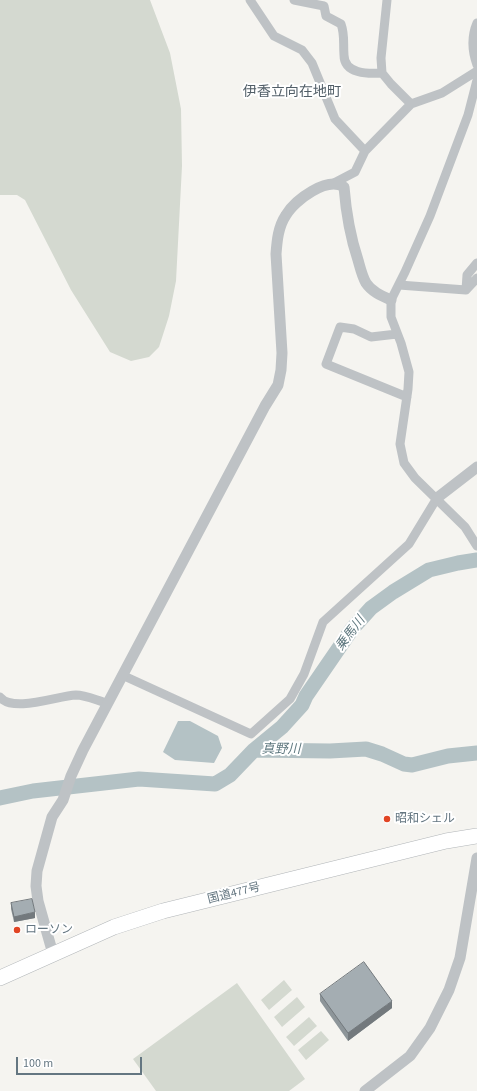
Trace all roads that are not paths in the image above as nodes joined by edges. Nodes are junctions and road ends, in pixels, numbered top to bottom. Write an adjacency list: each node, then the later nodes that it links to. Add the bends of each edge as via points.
1 (250, 0): 11 (street, via 274,36 302,50 312,62 335,119)
2 (294, 0): 4 (street)
3 (387, 0): 8 (street, via 381,58)
4 (324, 3): 8 (street, via 326,16 341,24 344,33 345,64 360,72)
5 (477, 23): 6 (street, via 474,30 473,53)
6 (477, 65)
7 (477, 72): 10 (street, via 442,93)
8 (382, 73): 10 (street)
9 (477, 80): 15 (street, via 468,116 430,216)
10 (411, 104): 11 (street)
11 (366, 151): 12 (street, via 355,172)
12 (334, 183): 17 (street, via 344,187 348,224 361,271 367,283 380,296); 23 (street, via 307,194 286,215 280,228 276,254 282,353 278,385)
13 (477, 263): 16 (street, via 467,275)
14 (477, 278): 16 (street)
15 (399, 285): 16 (street); 17 (street)
16 (466, 290)
17 (391, 300): 18 (street, via 391,317)
18 (398, 334): 19 (street, via 409,372); 19 (street, via 370,337 354,329 340,327 326,364)
19 (407, 398): 21 (street, via 400,444 404,463 415,478)
20 (477, 467): 21 (street)
21 (437, 498): 22 (street, via 465,527); 23 (street, via 409,544 323,622 304,674 290,699 251,734)
22 (477, 546)
23 (122, 675): 26 (street)
24 (0, 697): 25 (street)
25 (10, 703): 26 (street, via 20,704 77,695); 27 (street)
26 (107, 703): 30 (street, via 82,750 63,800 52,817 37,872 38,901)
27 (0, 709)
28 (477, 836): 30 (highway, 国道477号, via 446,841 163,912 114,927)
29 (477, 858): 32 (street, via 460,958 449,990 430,1028 410,1056)
30 (53, 954): 31 (highway, 国道477号)
31 (0, 978)
32 (365, 1091)

